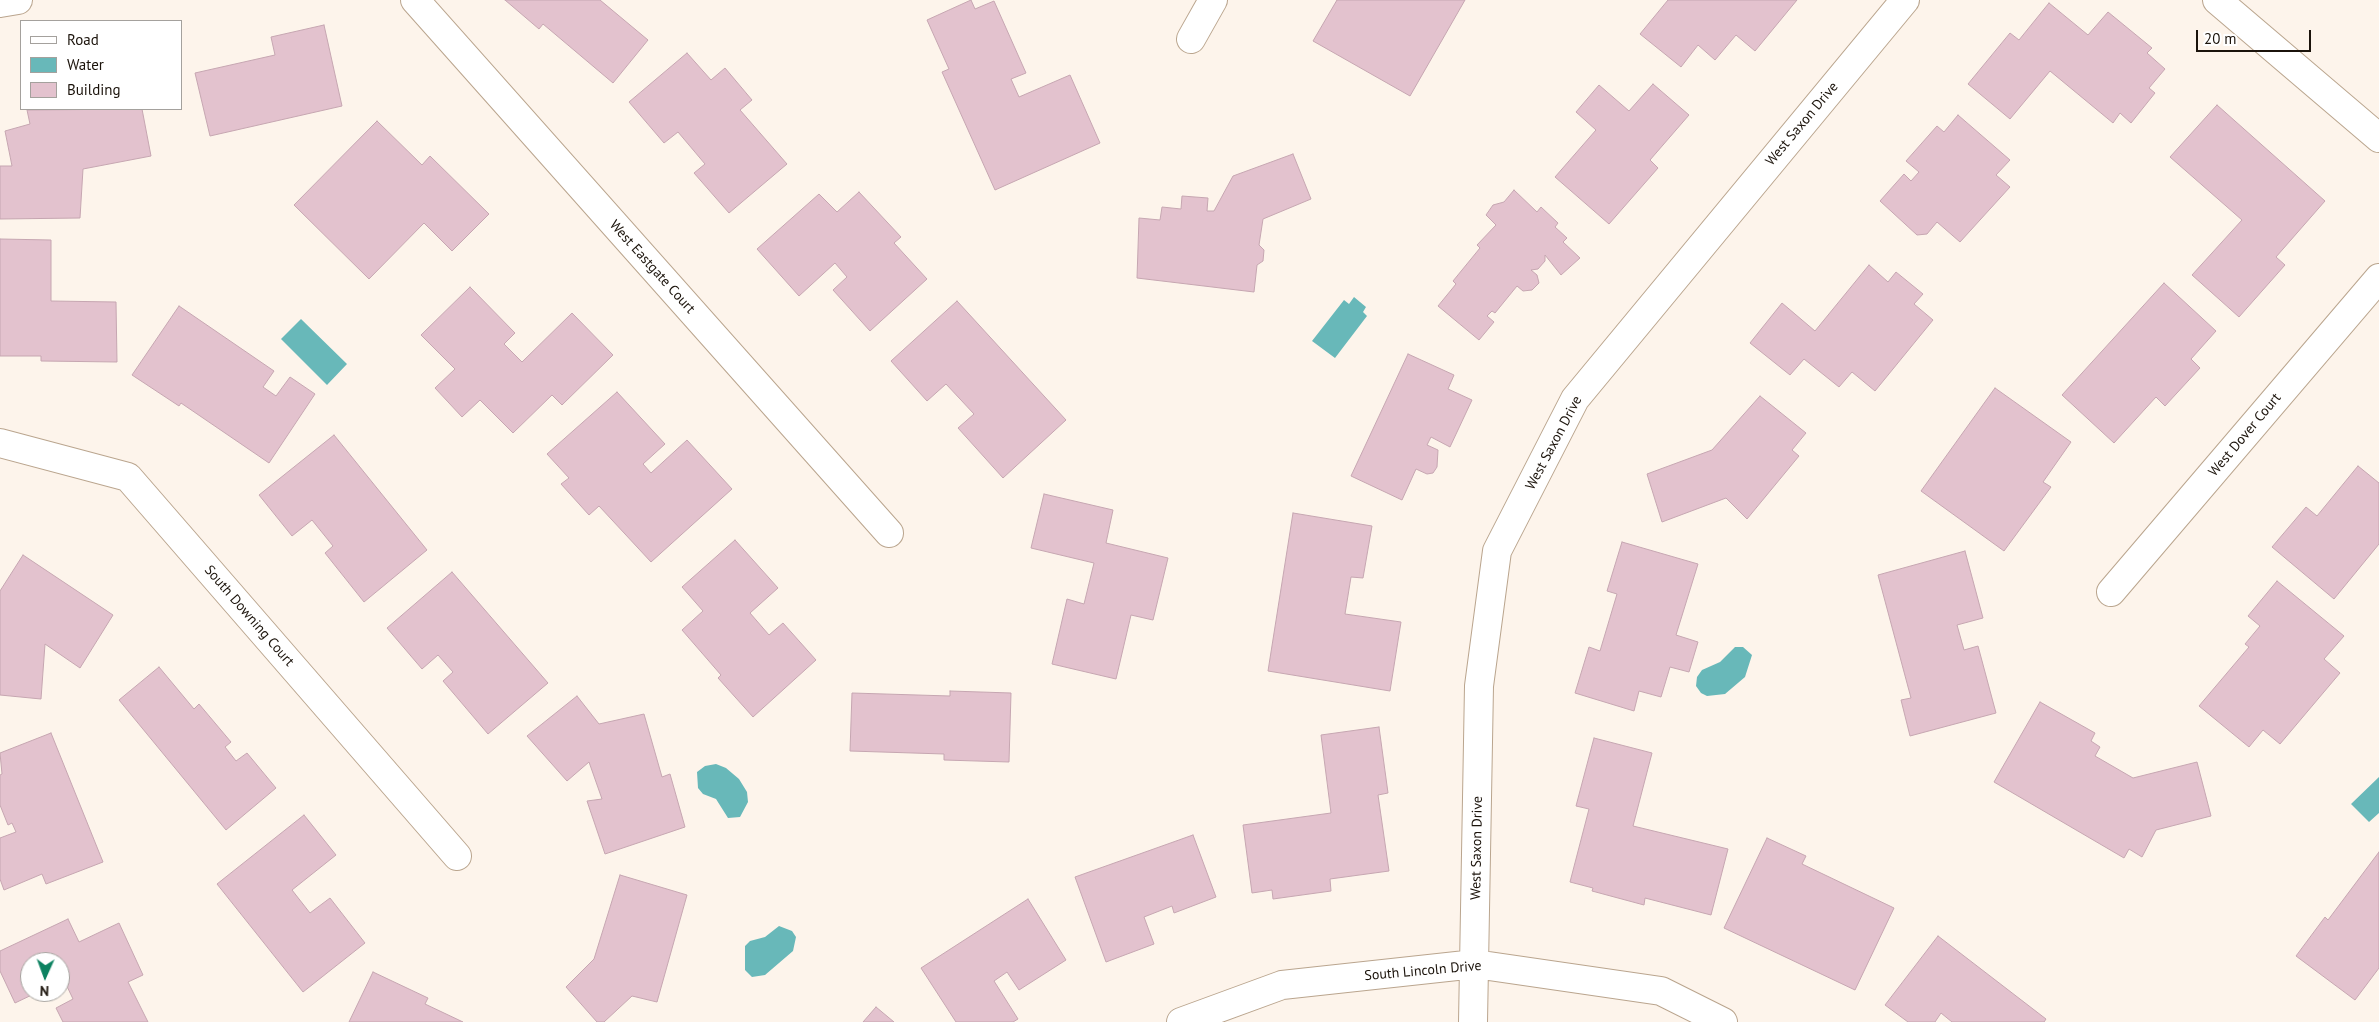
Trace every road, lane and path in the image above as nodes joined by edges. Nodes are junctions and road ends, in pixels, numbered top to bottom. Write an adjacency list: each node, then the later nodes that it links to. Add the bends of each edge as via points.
1 (18, 0): 6 (street)
2 (415, 0): 11 (street, West Eastgate Court)
3 (1213, 0): 7 (street)
4 (1905, 0): 14 (street, West Saxon Drive, via 1575,399 1497,551 1479,686)
5 (2217, 0): 8 (street)
6 (0, 3)
7 (1191, 39)
8 (2379, 138)
9 (2379, 278): 12 (street, West Dover Court)
10 (0, 443): 13 (street, South Downing Court, via 128,477)
11 (888, 533)
12 (2111, 592)
13 (457, 856)
14 (1475, 964): 15 (street, South Lincoln Drive, via 1282,985); 16 (street, West Saxon Drive); 17 (street, South Lincoln Drive, via 1660,990)
15 (1181, 1022)
16 (1473, 1022)
17 (1723, 1022)

